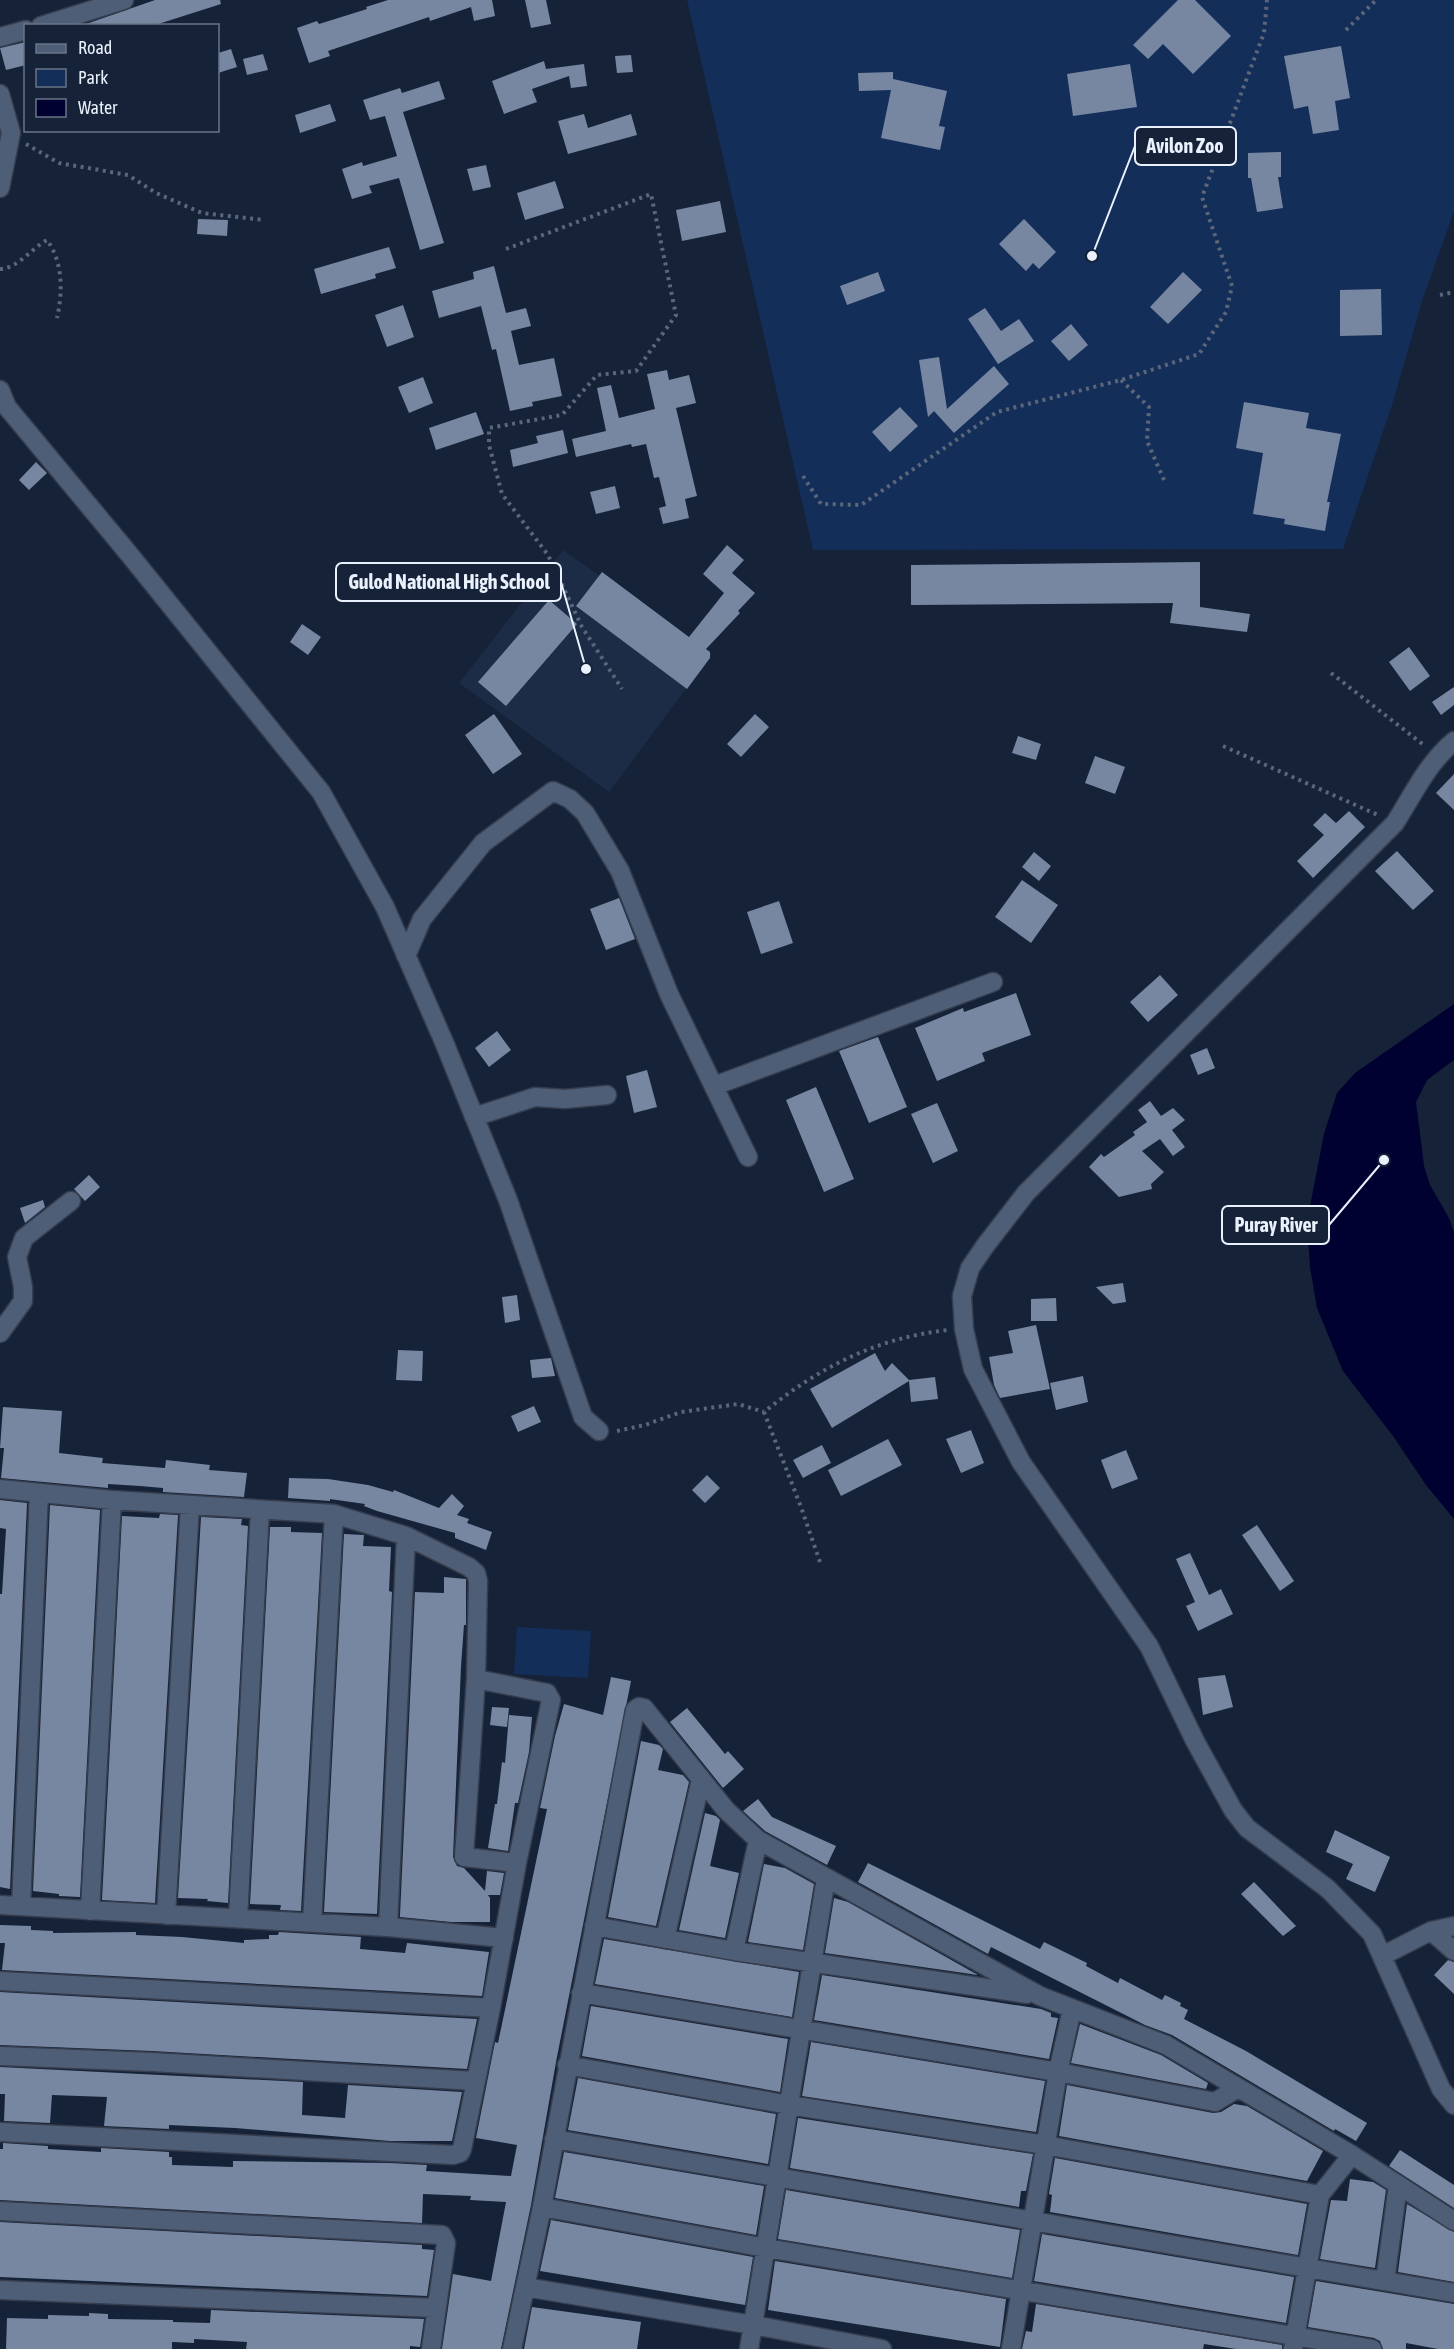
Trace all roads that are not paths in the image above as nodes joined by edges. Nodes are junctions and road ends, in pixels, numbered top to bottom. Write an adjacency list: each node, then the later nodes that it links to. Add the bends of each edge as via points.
1 (124, 0): 2 (street)
2 (81, 7): 3 (street)
3 (45, 24)
4 (24, 31): 5 (street)
5 (0, 37)
6 (0, 94): 7 (street, via 11,133)
7 (0, 188)
8 (0, 390): 10 (street, via 7,407 321,792 385,907)
9 (1454, 741): 45 (street, via 1422,775 1395,823 1026,1193 970,1268 962,1296 973,1369 1021,1462 1149,1646 1233,1810 1247,1828 1328,1889 1372,1934)
10 (406, 956): 12 (street, via 422,919 483,843 553,791 570,799 585,813 620,871 669,994); 14 (street)
11 (993, 982): 12 (street)
12 (714, 1086): 15 (street)
13 (607, 1095): 14 (street, via 535,1097)
14 (474, 1117): 18 (street, via 508,1200 583,1417)
15 (748, 1157)
16 (71, 1201): 17 (street, via 24,1239 17,1257 23,1301)
17 (0, 1333)
18 (599, 1431)
19 (0, 1489): 20 (street)
20 (39, 1493): 21 (street); 32 (street)
21 (112, 1500): 22 (street); 33 (street)
22 (190, 1505): 23 (street); 34 (street)
23 (260, 1510): 24 (street); 35 (street)
24 (334, 1514): 25 (street); 36 (street)
25 (406, 1536): 26 (street, via 476,1573); 39 (street)
26 (476, 1679): 29 (street, via 464,1857); 29 (street, via 550,1696)
27 (701, 1779): 28 (street); 37 (street, via 644,1708 636,1708); 42 (street)
28 (758, 1840): 30 (street); 43 (street)
29 (517, 1863): 41 (street)
30 (826, 1878): 46 (street); 49 (street)
31 (0, 1905): 32 (street)
32 (21, 1906): 33 (street)
33 (90, 1911): 34 (street)
34 (166, 1914): 35 (street)
35 (238, 1918): 36 (street)
36 (312, 1923): 39 (street)
37 (594, 1926): 42 (street); 48 (street)
38 (1454, 1926): 40 (street)
39 (388, 1927): 41 (street)
40 (1431, 1932): 44 (street); 45 (street)
41 (504, 1938): 50 (street)
42 (665, 1939): 43 (street)
43 (734, 1951): 46 (street)
44 (1454, 1951)
45 (1382, 1956): 59 (street, via 1441,2089)
46 (812, 1963): 49 (street); 52 (street)
47 (0, 1981): 50 (street)
48 (581, 1993): 52 (street); 54 (street)
49 (1040, 1996): 51 (street)
50 (491, 2008): 56 (street)
51 (1072, 2009): 55 (street); 57 (street, via 1166,2045)
52 (801, 2030): 55 (street); 58 (street)
53 (0, 2056): 56 (street)
54 (567, 2065): 58 (street); 61 (street)
55 (1058, 2072): 57 (street, via 1215,2102); 62 (street)
56 (475, 2081): 60 (street, via 462,2149 453,2155)
57 (1238, 2088): 63 (street)
58 (789, 2105): 62 (street); 64 (street)
59 (1454, 2105)
60 (0, 2132)
61 (554, 2139): 64 (street); 67 (street)
62 (1045, 2145): 66 (street); 69 (street)
63 (1352, 2155): 65 (street); 66 (street)
64 (776, 2178): 69 (street); 71 (street)
65 (1398, 2185): 70 (street); 73 (street)
66 (1320, 2195): 72 (street)
67 (542, 2207): 71 (street); 74 (street)
68 (0, 2211): 78 (street, via 442,2235 446,2243)
69 (1032, 2220): 72 (street); 75 (street)
70 (1454, 2221)
71 (766, 2248): 75 (street); 79 (street)
72 (1307, 2267): 73 (street); 80 (street)
73 (1385, 2281): 77 (street)
74 (525, 2287): 79 (street); 82 (street)
75 (1021, 2289): 80 (street); 85 (street)
76 (0, 2290): 78 (street)
77 (1454, 2293)
78 (437, 2308): 81 (street)
79 (753, 2325): 83 (street); 84 (street)
80 (1294, 2343): 86 (street)
81 (431, 2349)
82 (512, 2349)
83 (749, 2349)
84 (882, 2349)
85 (1011, 2349)
86 (1372, 2349)

